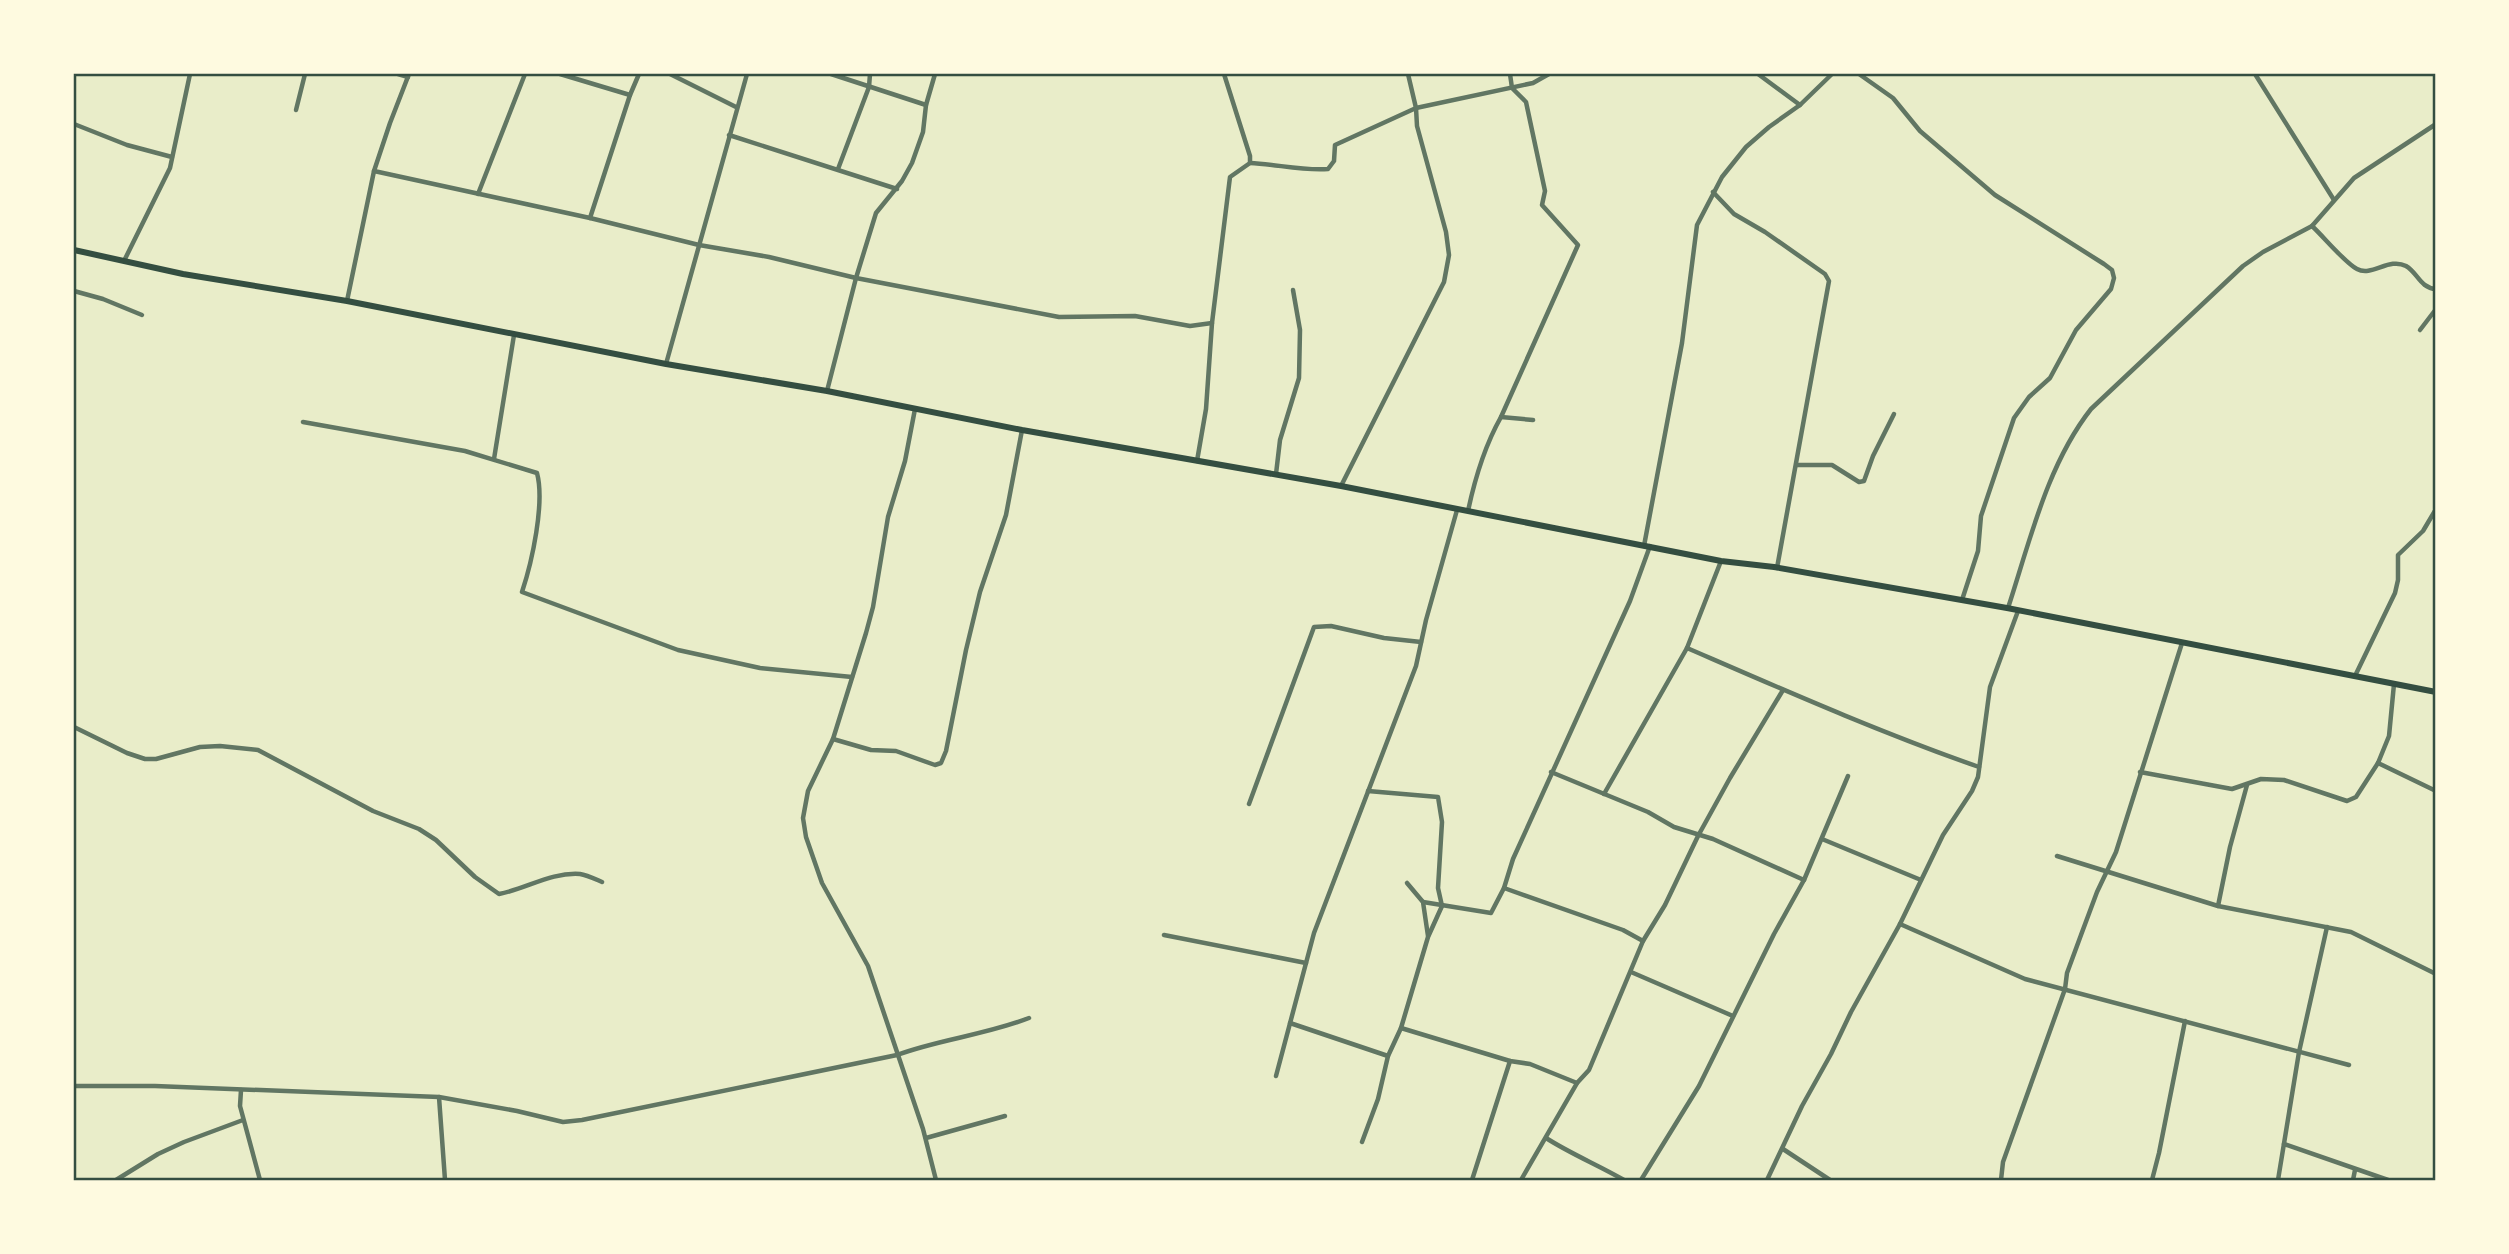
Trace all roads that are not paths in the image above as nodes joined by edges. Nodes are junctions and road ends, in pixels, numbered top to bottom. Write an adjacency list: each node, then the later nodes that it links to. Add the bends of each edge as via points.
1 (190, 74): 32 (street)
2 (305, 74): 28 (street)
3 (398, 74): 20 (street)
4 (524, 74): 38 (street)
5 (560, 74): 23 (street)
6 (639, 74): 23 (street)
7 (670, 74): 26 (street)
8 (747, 74): 26 (street)
9 (831, 74): 21 (street)
10 (870, 74): 21 (street)
11 (935, 74): 24 (street)
12 (1224, 74): 33 (street)
13 (1408, 74): 27 (street)
14 (1510, 74): 22 (street)
15 (1549, 74): 22 (street)
16 (1758, 74): 25 (street)
17 (1832, 74): 25 (street)
18 (1859, 74): 74 (street, via 1893,98 1920,131 1995,195 2104,264 2114,278 2111,289 2076,330 2050,379 2014,418 1981,516 1978,551)
19 (2255, 74): 39 (street)
20 (409, 75): 35 (street)
21 (869, 87): 24 (street); 34 (street)
22 (1512, 88): 27 (street); 59 (street, via 1526,102 1545,191 1542,205 1578,245)
23 (630, 94): 40 (street)
24 (926, 104): 36 (street, via 923,132)
25 (1800, 105): 37 (street, via 1746,147)
26 (736, 107): 31 (street)
27 (1416, 107): 33 (street, via 1335,145 1328,169); 67 (street, via 1446,232 1449,255 1444,282)
28 (296, 110)
29 (74, 124): 32 (street)
30 (2435, 124): 39 (street, via 2354,178)
31 (729, 135): 34 (street); 42 (street)
32 (172, 157): 44 (street, via 164,184 146,211)
33 (1250, 163): 52 (street, via 1230,177)
34 (838, 169): 36 (street)
35 (374, 171): 38 (street); 49 (street)
36 (897, 189): 45 (street, via 876,213)
37 (1713, 192): 65 (street, via 1734,214 1829,281); 71 (street, via 1696,225 1682,342)
38 (478, 194): 40 (street)
39 (2334, 200): 41 (street)
40 (590, 218): 42 (street)
41 (2312, 226): 47 (street, via 2356,269 2395,263 2408,267 2424,286); 75 (street, via 2243,266 2075,429 2045,496)
42 (699, 246): 45 (street); 55 (street)
43 (74, 250): 44 (main road)
44 (124, 261): 49 (main road)
45 (856, 278): 52 (street, via 1059,317 1135,316 1190,326); 56 (street)
46 (1293, 289): 66 (street, via 1300,330 1299,377 1280,440)
47 (2435, 289)
48 (74, 291): 51 (street)
49 (347, 301): 54 (main road)
50 (2435, 309): 53 (street)
51 (142, 315)
52 (1212, 323): 64 (street)
53 (2420, 330)
54 (514, 335): 55 (main road); 63 (street)
55 (666, 364): 56 (main road)
56 (827, 391): 57 (main road)
57 (916, 407): 62 (main road); 81 (street, via 888,517 873,607)
58 (1894, 414): 65 (street, via 1864,481 1826,464)
59 (1501, 417): 60 (street); 70 (street, via 1476,473)
60 (1533, 420)
61 (303, 422): 63 (street)
62 (1022, 430): 64 (main road); 86 (street, via 1006,515 980,592 941,763)
63 (494, 459): 81 (street, via 537,473 541,487 530,568 522,592 678,650 761,668)
64 (1197, 462): 66 (main road)
65 (1797, 466): 73 (street)
66 (1276, 474): 67 (main road)
67 (1341, 486): 69 (main road)
68 (2435, 509): 80 (street, via 2423,531 2398,555 2395,593)
69 (1457, 510): 70 (main road); 77 (street)
70 (1468, 511): 71 (main road)
71 (1647, 546): 72 (main road); 89 (street, via 1630,601)
72 (1721, 561): 73 (main road); 79 (street)
73 (1777, 568): 74 (main road)
74 (1962, 600): 75 (main road)
75 (2007, 608): 76 (main road)
76 (2018, 611): 78 (main road); 88 (street, via 1990,687)
77 (1421, 642): 93 (street); 96 (street, via 1314,627)
78 (2182, 643): 80 (main road); 90 (street)
79 (1687, 648): 83 (street); 95 (street)
80 (2355, 676): 82 (main road)
81 (852, 677): 86 (street)
82 (2394, 684): 84 (main road); 87 (street, via 2389,736)
83 (1783, 690): 88 (street, via 1890,736); 97 (street)
84 (2435, 692)
85 (74, 727): 103 (street, via 145,759 200,747 258,750 373,811 419,829 499,894 552,877 580,874)
86 (833, 739): 124 (street, via 808,791 803,818 806,837 821,883 868,965)
87 (2378, 763): 92 (street, via 2356,797 2347,801 2284,780 2261,779); 94 (street)
88 (1979, 767): 102 (street, via 1972,791)
89 (1552, 772): 95 (street); 105 (street)
90 (2140, 772): 92 (street, via 2218,788); 100 (street)
91 (1848, 776): 98 (street)
92 (2247, 785): 108 (street)
93 (1368, 791): 107 (street, via 1438,797); 114 (street)
94 (2435, 792)
95 (1604, 794): 97 (street)
96 (1249, 804)
97 (1698, 836): 101 (street); 113 (street)
98 (1822, 839): 101 (street); 102 (street)
99 (2057, 856): 100 (street)
100 (2106, 873): 108 (street); 117 (street, via 2067,973)
101 (1804, 880): 118 (street)
102 (1921, 880): 109 (street)
103 (601, 882)
104 (1407, 883): 106 (street)
105 (1504, 888): 107 (street, via 1491,913); 113 (street)
106 (1423, 902): 107 (street); 112 (street)
107 (1442, 906): 112 (street)
108 (2218, 906): 110 (street)
109 (1900, 924): 117 (street, via 2025,979); 139 (street)
110 (2327, 926): 116 (street, via 2351,932); 123 (street)
111 (1164, 935): 114 (street)
112 (1428, 937): 122 (street)
113 (1643, 941): 115 (street)
114 (1306, 963): 121 (street)
115 (1631, 971): 118 (street); 129 (street, via 1589,1070)
116 (2435, 974)
117 (2066, 989): 120 (street); 151 (street, via 2003,1161)
118 (1733, 1016): 148 (street, via 1699,1086)
119 (1029, 1018): 124 (street)
120 (2185, 1021): 123 (street); 152 (street)
121 (1290, 1023): 125 (street); 128 (street)
122 (1401, 1028): 125 (street); 126 (street)
123 (2299, 1052): 127 (street); 138 (street)
124 (897, 1055): 132 (street, via 563,1122); 135 (street)
125 (1388, 1056): 137 (street)
126 (1510, 1061): 129 (street); 145 (street)
127 (2349, 1065)
128 (1276, 1076)
129 (1577, 1083): 136 (street)
130 (74, 1086): 131 (street)
131 (241, 1090): 132 (street); 134 (street)
132 (439, 1097): 143 (street)
133 (1005, 1116): 135 (street)
134 (243, 1120): 141 (street, via 158,1154); 142 (street)
135 (926, 1138): 144 (street)
136 (1546, 1138): 146 (street); 147 (street)
137 (1362, 1142)
138 (2284, 1144): 140 (street); 153 (street)
139 (1783, 1149): 149 (street); 150 (street)
140 (2355, 1170): 154 (street); 155 (street)
141 (116, 1181)
142 (260, 1181)
143 (444, 1181)
144 (936, 1181)
145 (1472, 1181)
146 (1521, 1181)
147 (1624, 1181)
148 (1641, 1181)
149 (1767, 1181)
150 (1830, 1181)
151 (2001, 1181)
152 (2152, 1181)
153 (2278, 1181)
154 (2353, 1181)
155 (2388, 1181)

